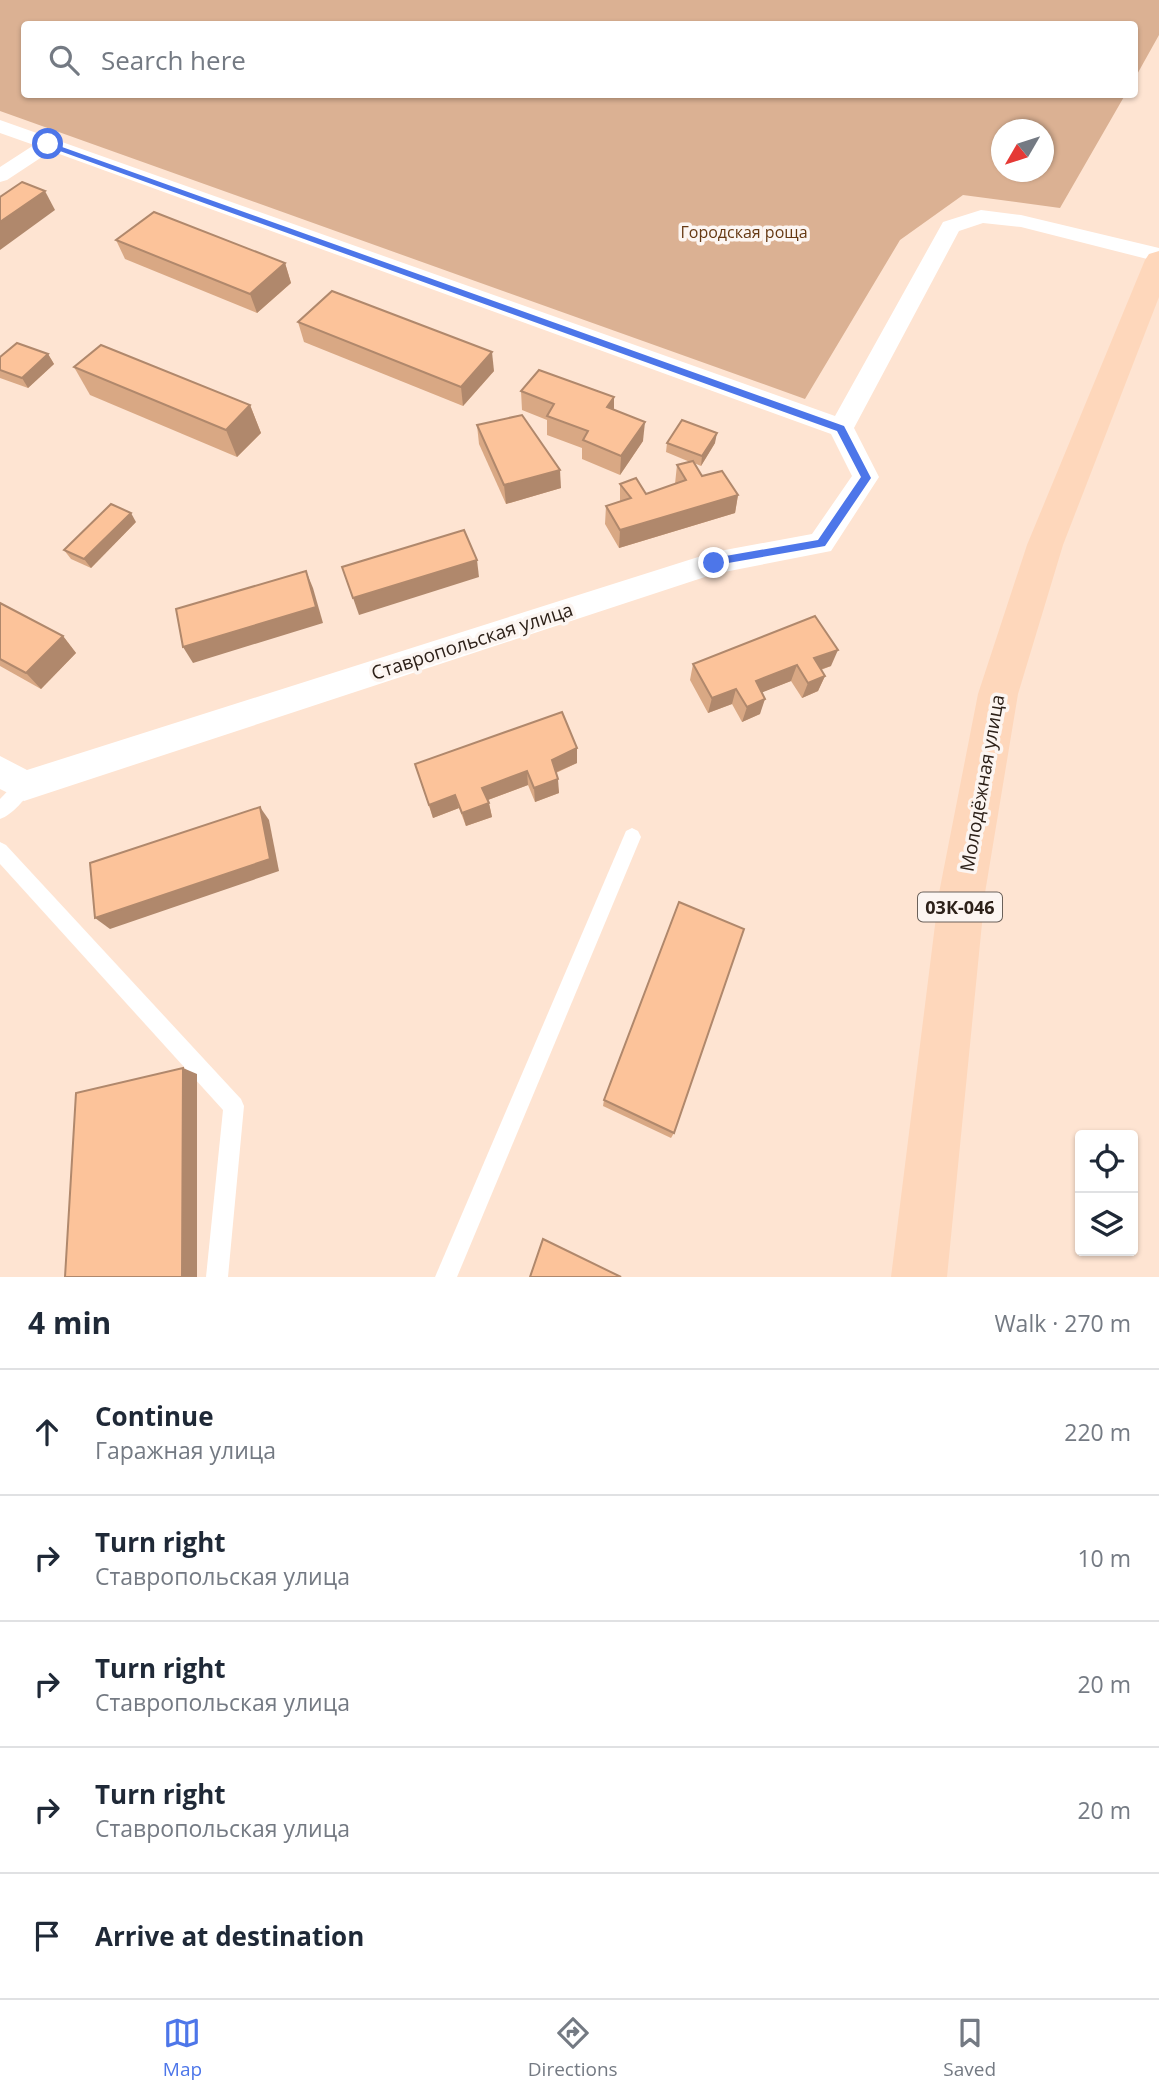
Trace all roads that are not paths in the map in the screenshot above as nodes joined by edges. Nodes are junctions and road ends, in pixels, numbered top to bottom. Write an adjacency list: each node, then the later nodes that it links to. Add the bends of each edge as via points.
1 (0, 126): 2 (street)
2 (48, 144): 3 (street); 6 (street)
3 (0, 176)
4 (1159, 254): 6 (street, via 1021,221 981,216 951,227)
5 (1159, 260): 13 (main road, Молодёжная улица / 03К-046, via 1045,545 998,694 964,880)
6 (841, 428): 7 (street, Ставропольская улица, via 866,478 821,543 714,563)
7 (12, 778): 8 (lane)
8 (0, 811)
9 (632, 837): 12 (lane)
10 (0, 851): 11 (lane, via 234,1106)
11 (217, 1277)
12 (446, 1277)
13 (919, 1277)

